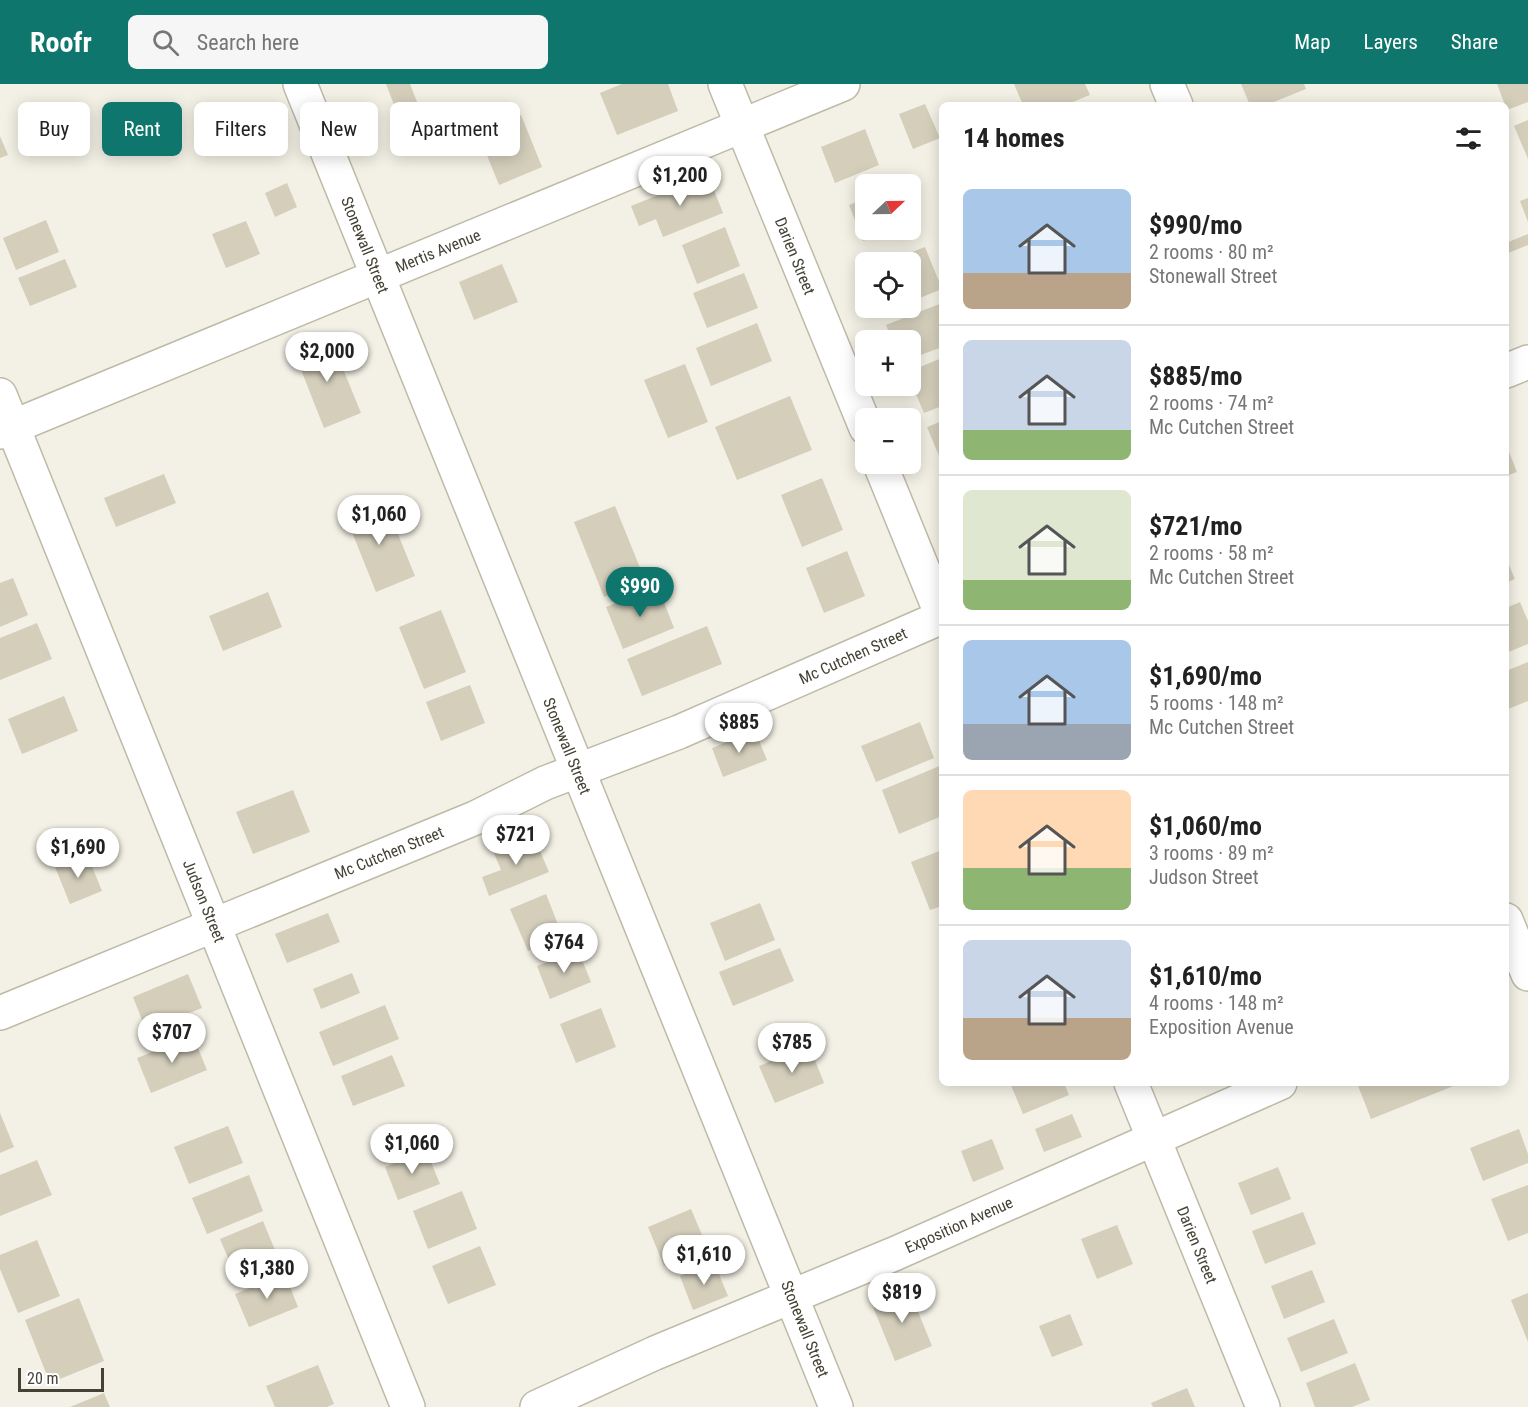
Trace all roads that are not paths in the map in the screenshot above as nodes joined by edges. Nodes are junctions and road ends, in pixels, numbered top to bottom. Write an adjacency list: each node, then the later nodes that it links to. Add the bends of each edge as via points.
1 (300, 84): 7 (street, Stonewall Street)
2 (725, 84): 6 (street, Darien Street)
3 (843, 84): 6 (street, Mertis Avenue)
4 (1167, 84): 5 (street)
5 (1175, 102)
6 (742, 126): 7 (street, Mertis Avenue); 11 (street, Darien Street)
7 (377, 276): 12 (street, Mertis Avenue); 16 (street, Stonewall Street)
8 (1528, 362): 9 (street)
9 (1509, 370)
10 (0, 395): 12 (street, Judson Street)
11 (858, 408)
12 (6, 430): 17 (street, Judson Street)
13 (884, 474): 14 (street)
14 (939, 609)
15 (939, 617): 16 (street, Mc Cutchen Street, via 679,732)
16 (577, 770): 17 (street, Mc Cutchen Street, via 475,818); 25 (street, Stonewall Street)
17 (214, 925): 21 (street, Mc Cutchen Street); 26 (street, Judson Street)
18 (1509, 927): 19 (street)
19 (1528, 973): 20 (street)
20 (1509, 980)
21 (0, 1013)
22 (1132, 1086): 24 (street, Darien Street)
23 (1273, 1086): 24 (street, Exposition Avenue)
24 (1153, 1138): 25 (street, Exposition Avenue); 29 (street, Darien Street)
25 (791, 1296): 27 (street, Exposition Avenue); 28 (street, Stonewall Street)
26 (408, 1407)
27 (537, 1407)
28 (836, 1407)
29 (1263, 1407)

